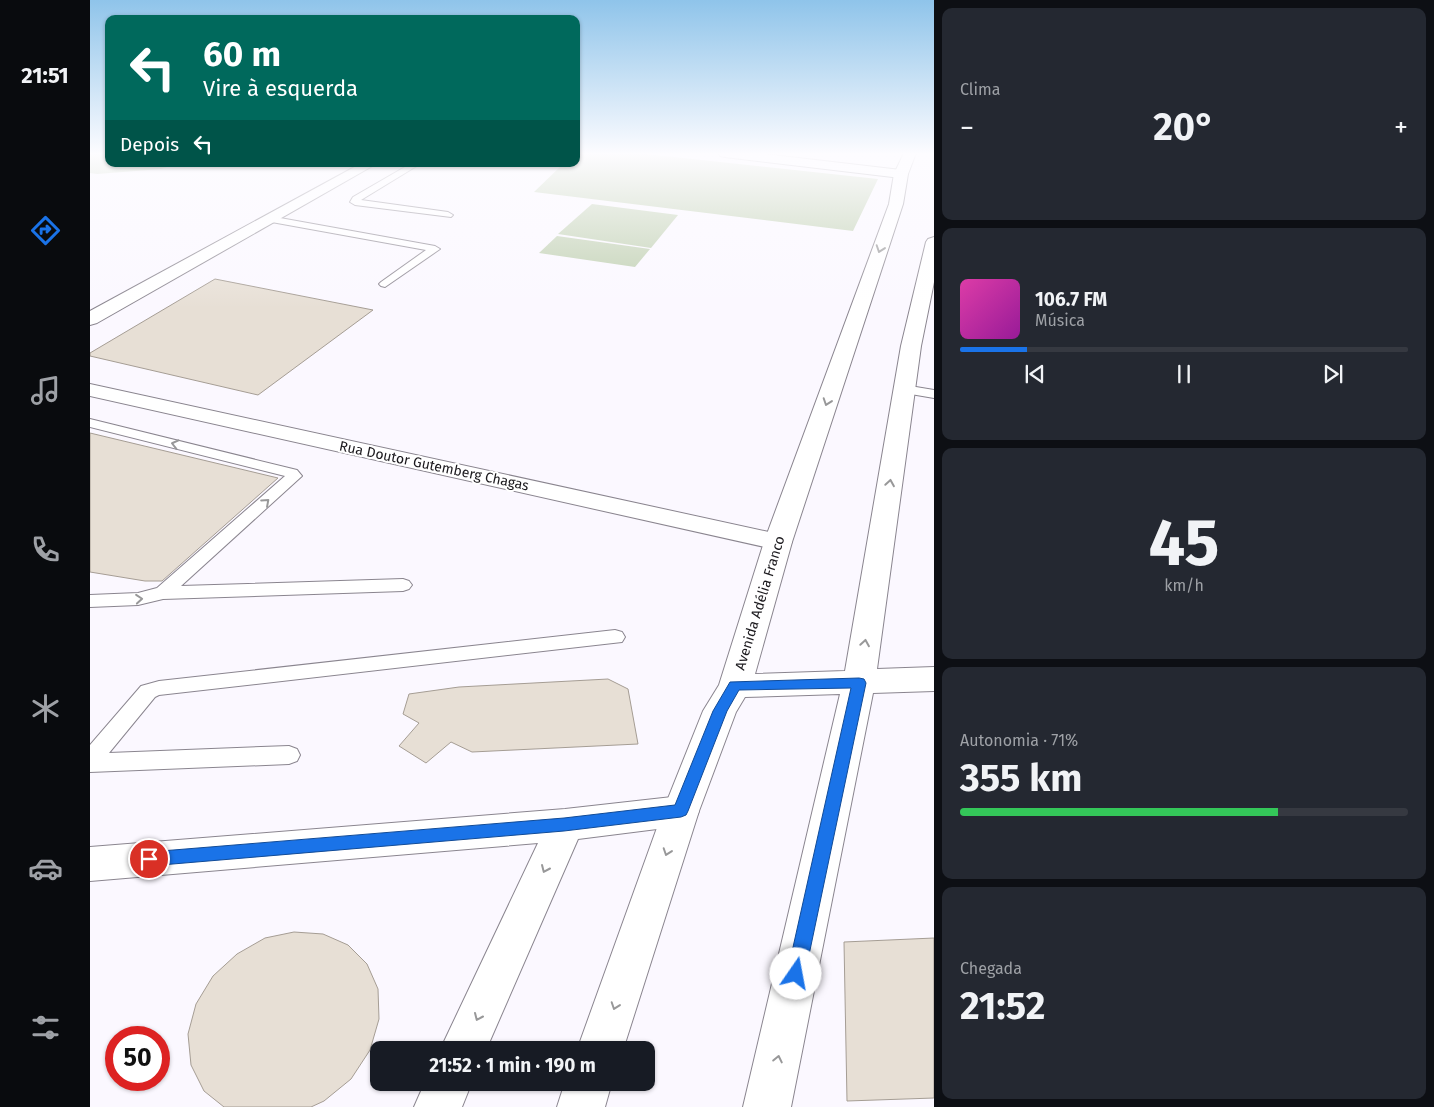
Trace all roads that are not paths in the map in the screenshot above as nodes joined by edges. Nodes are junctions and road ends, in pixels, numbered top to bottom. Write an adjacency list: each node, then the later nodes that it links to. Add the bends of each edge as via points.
1 (295, 205): 5 (main road)
2 (376, 205): 4 (lane)
3 (896, 205): 13 (main road, Avenida Adélia Franco, one-way to 13)
4 (448, 214)
5 (269, 219): 7 (lane, via 435,249); 9 (main road)
6 (934, 242): 8 (main road)
7 (386, 284)
8 (927, 303): 11 (main road)
9 (90, 319)
10 (90, 390): 13 (main road, Rua Doutor Gutemberg Chagas)
11 (919, 391): 19 (main road, one-way to 11)
12 (90, 423): 15 (lane, one-way to 12, via 294,476)
13 (778, 542): 20 (main road, Avenida Adélia Franco)
14 (403, 586): 15 (lane)
15 (163, 593): 16 (lane, one-way to 15, via 138,599)
16 (90, 601)
17 (615, 637): 22 (lane, via 158,688 148,691)
18 (934, 679): 19 (main road)
19 (859, 683): 20 (main road); 32 (main road, one-way to 19)
20 (735, 686): 23 (main road, Avenida Adélia Franco, via 720,711)
21 (289, 755): 22 (lane)
22 (90, 762)
23 (681, 811): 24 (main road); 27 (main road, Avenida Adélia Franco, one-way to 27)
24 (564, 825): 25 (main road); 26 (main road, one-way to 26)
25 (90, 864)
26 (467, 1041)
27 (603, 1041)
28 (445, 1091): 30 (main road)
29 (586, 1091): 31 (main road)
30 (438, 1107)
31 (581, 1107)
32 (767, 1107)

